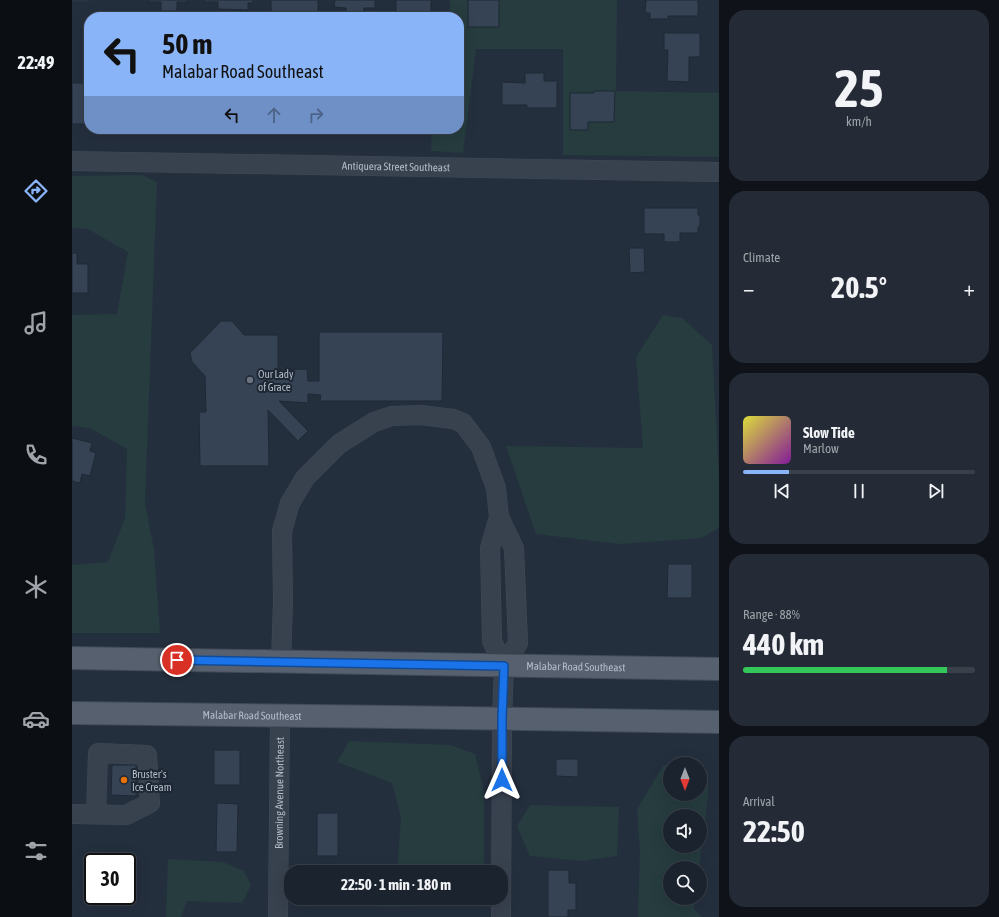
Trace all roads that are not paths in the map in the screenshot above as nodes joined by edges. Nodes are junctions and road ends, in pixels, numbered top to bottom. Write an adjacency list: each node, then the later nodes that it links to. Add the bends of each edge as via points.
1 (72, 161): 2 (street, Antiquera Street Southeast)
2 (719, 172)
3 (499, 517): 5 (street, via 496,488 481,447 463,424 453,419 421,415 392,416 374,422 339,444 306,478 290,502 282,530); 6 (street, via 490,548 492,641); 6 (street, via 514,548 518,643)
4 (72, 658): 5 (main road, Malabar Road Southeast)
5 (281, 662): 6 (main road, Malabar Road Southeast)
6 (504, 666): 7 (main road, Malabar Road Southeast); 10 (street)
7 (719, 669)
8 (72, 713): 9 (main road, Malabar Road Southeast)
9 (280, 716): 10 (main road, Malabar Road Southeast); 14 (street, Browning Avenue Northeast)
10 (502, 718): 11 (main road, Malabar Road Southeast); 15 (street)
11 (719, 722)
12 (72, 814): 13 (street)
13 (96, 814)
14 (278, 917)
15 (501, 917)

